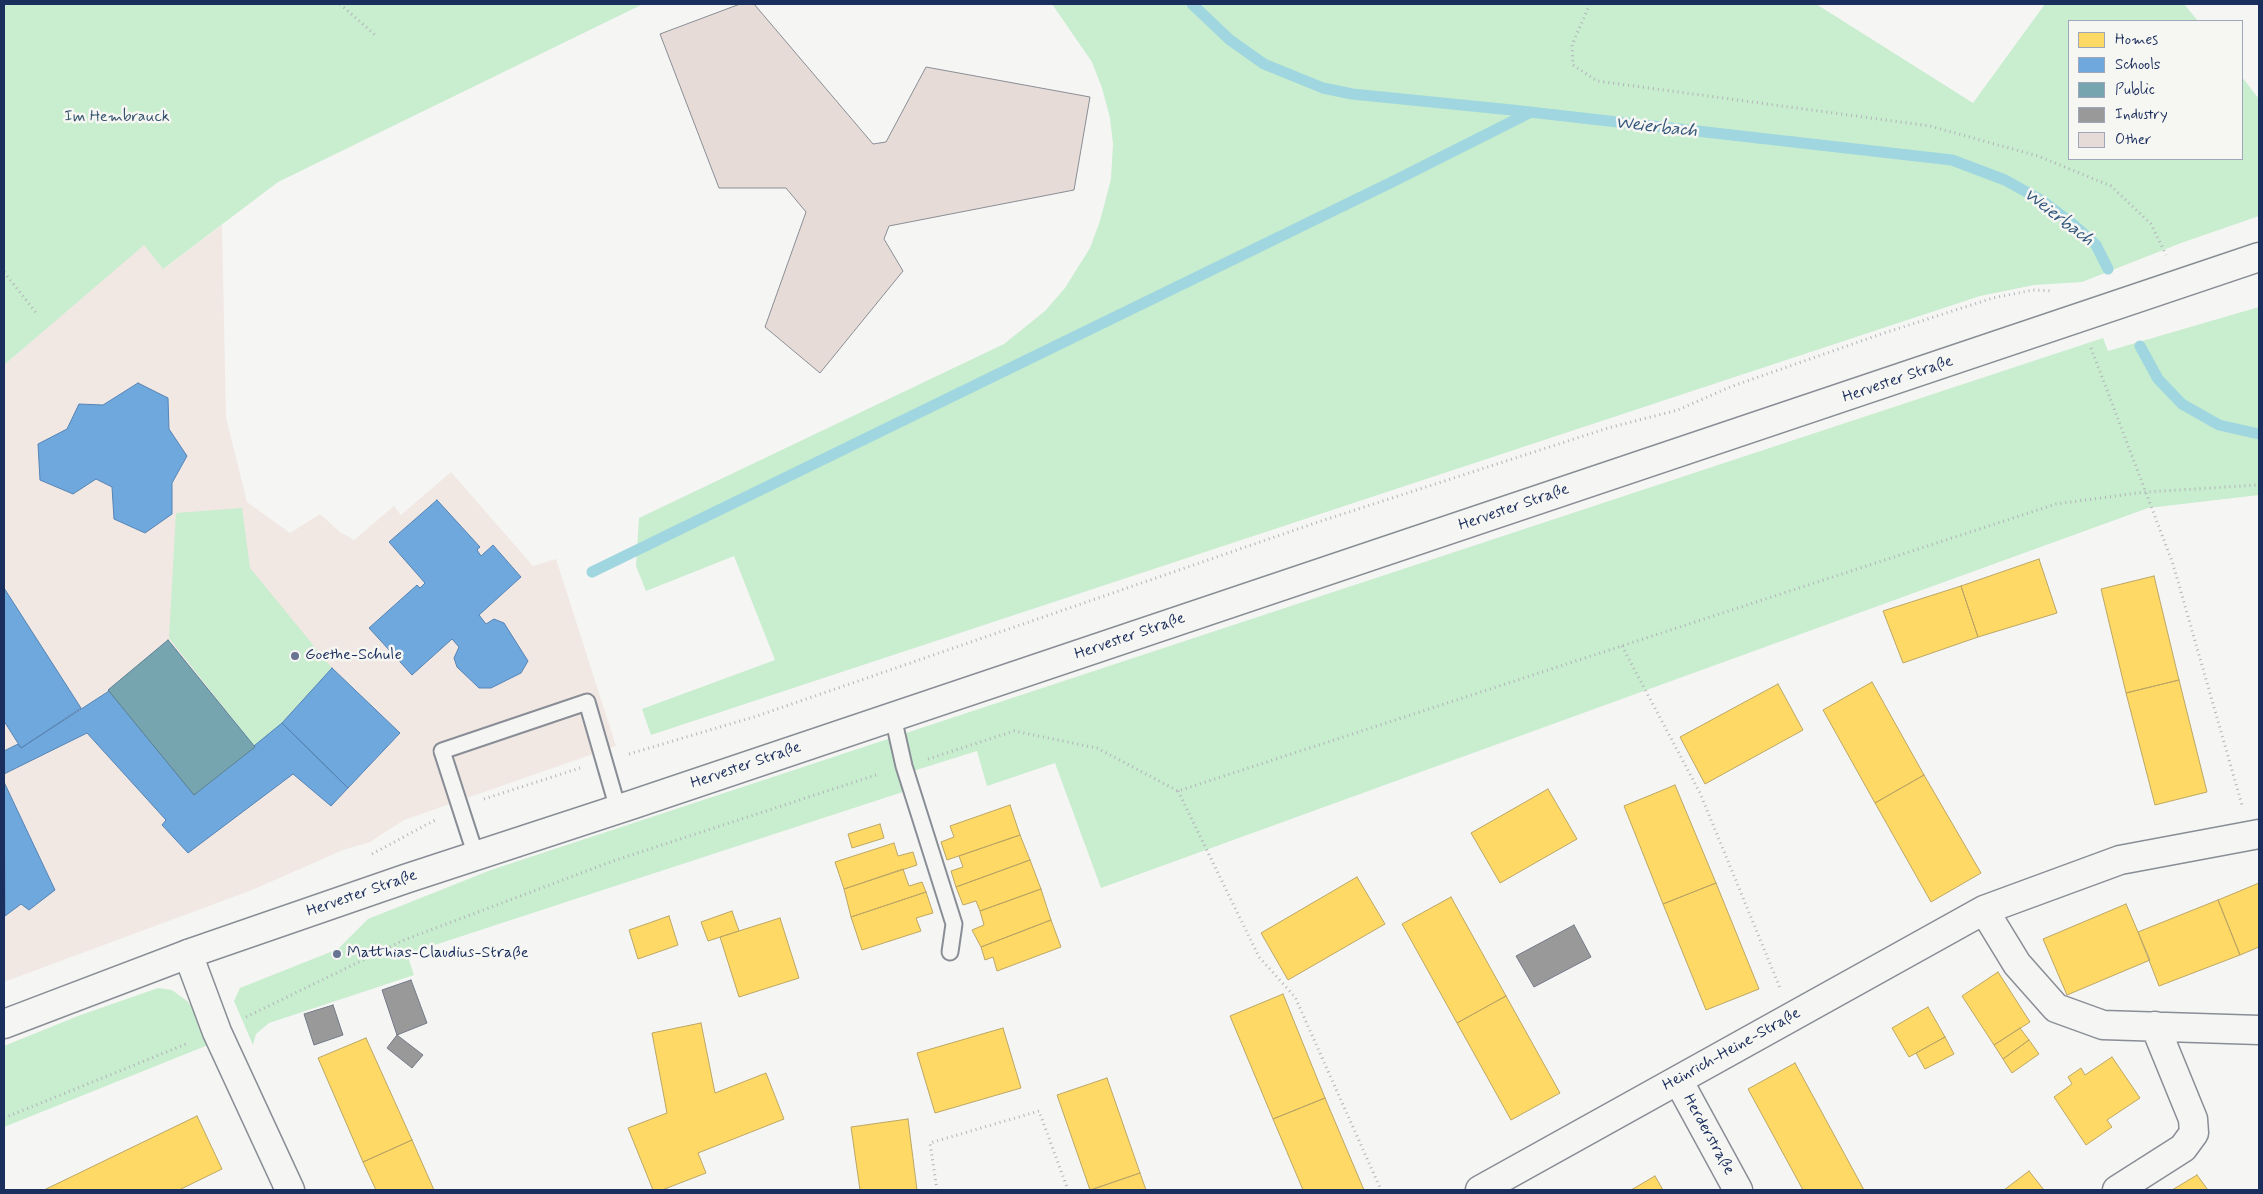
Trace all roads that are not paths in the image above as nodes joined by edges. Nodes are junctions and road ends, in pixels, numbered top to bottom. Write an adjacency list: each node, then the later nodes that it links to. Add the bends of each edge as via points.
1 (2259, 257): 2 (main road, Hervester Straße)
2 (893, 717): 3 (main road, Hervester Straße); 7 (lane, via 904,766 954,924)
3 (618, 809): 5 (main road, Hervester Straße); 5 (lane, via 587,702 442,751)
4 (2255, 834): 6 (main road, Heinrich-Heine-Straße, via 2120,860)
5 (476, 856): 8 (main road, Hervester Straße)
6 (1984, 910): 10 (main road, via 2017,964 2056,1008 2103,1024); 12 (main road, Heinrich-Heine-Straße)
7 (950, 952)
8 (188, 954): 9 (main road, Hervester Straße); 13 (main road, via 218,1032)
9 (4, 1024)
10 (2155, 1026): 11 (main road); 16 (main road, via 2193,1119 2194,1133 2183,1148)
11 (2259, 1030)
12 (1678, 1080): 14 (main road, Heinrich-Heine-Straße); 15 (main road, Herderstraße)
13 (290, 1190)
14 (1480, 1190)
15 (1738, 1190)
16 (2117, 1190)

